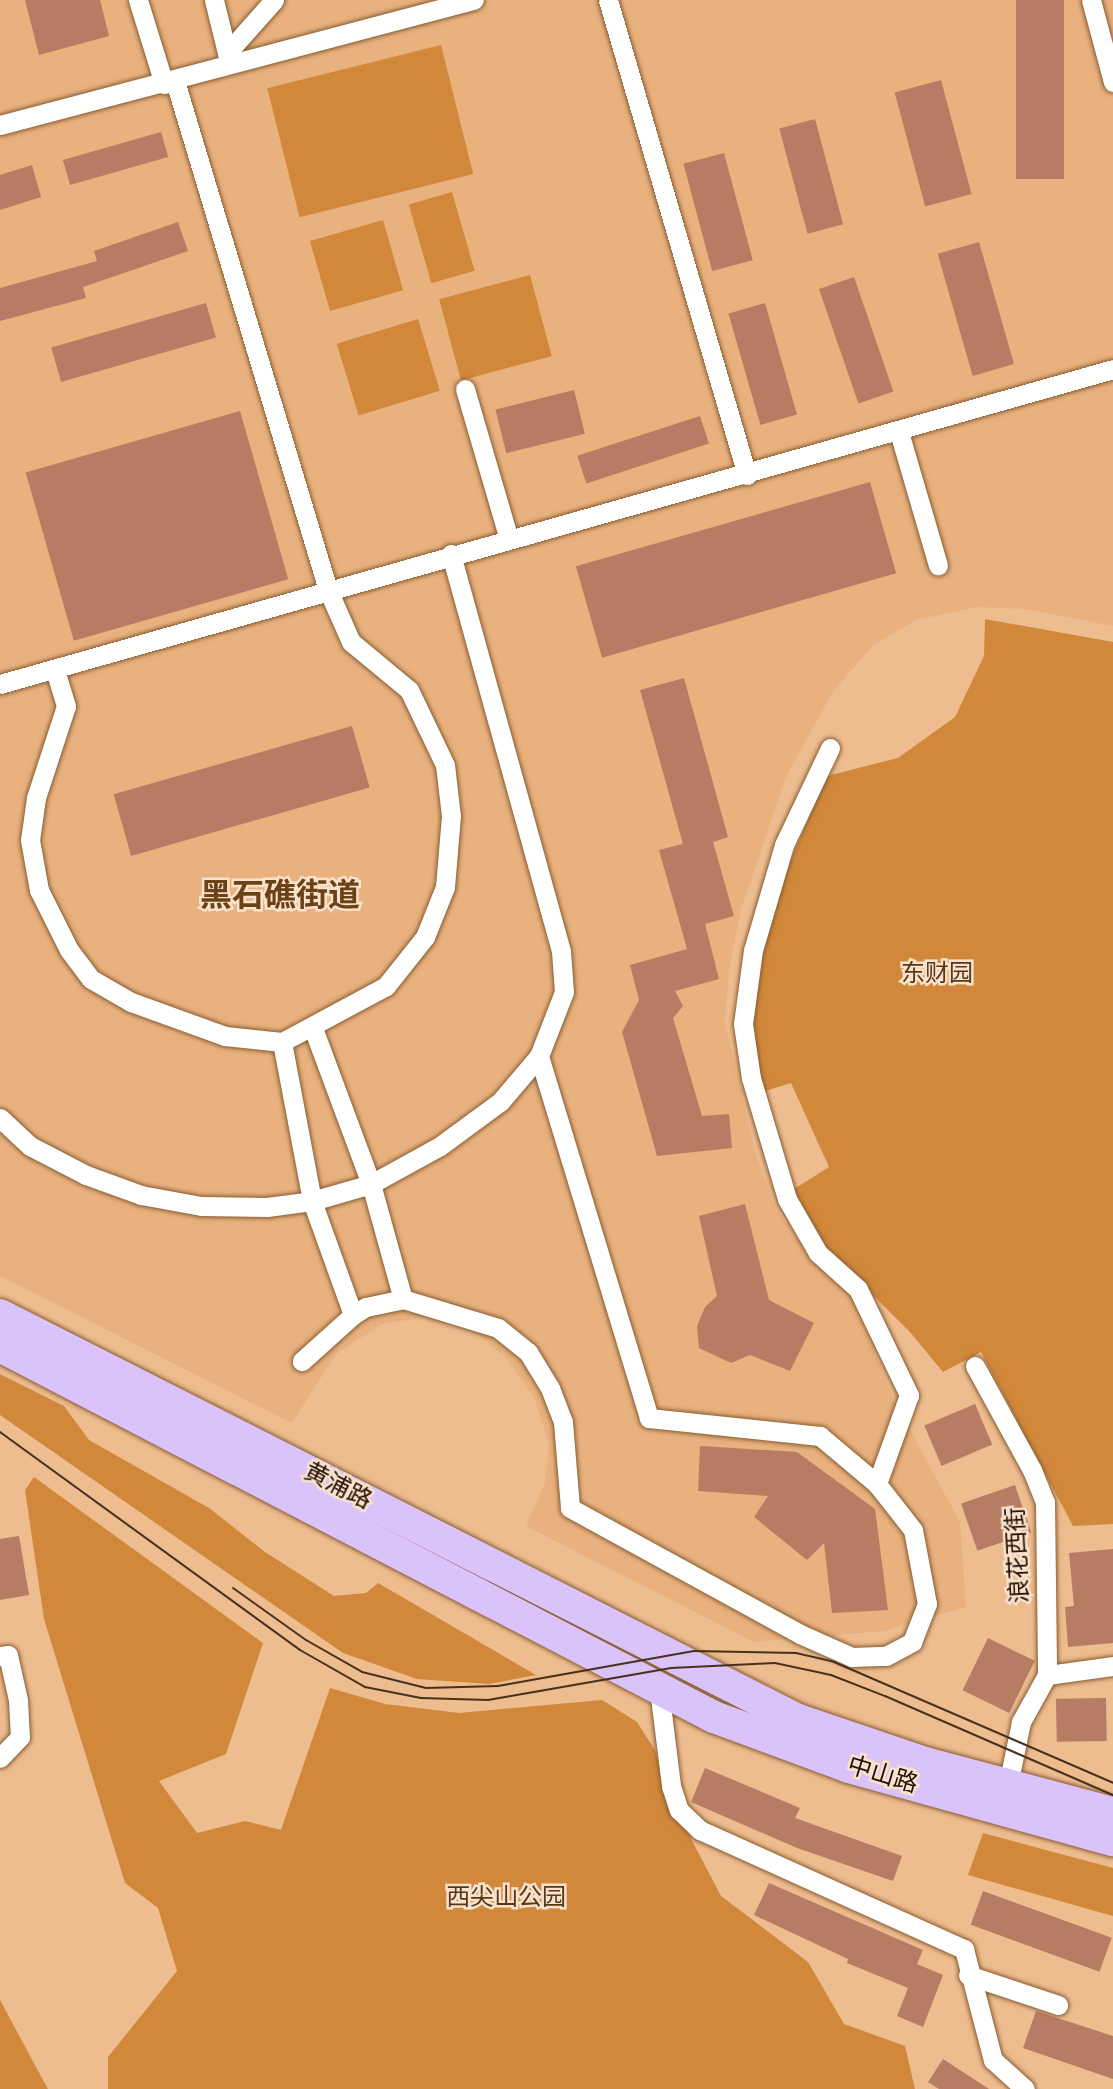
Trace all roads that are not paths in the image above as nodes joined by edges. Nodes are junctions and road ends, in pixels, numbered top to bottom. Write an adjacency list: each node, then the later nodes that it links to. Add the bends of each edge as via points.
1 (138, 0): 9 (street)
2 (214, 0): 7 (street)
3 (274, 0): 7 (street)
4 (474, 0): 7 (street)
5 (608, 0): 14 (street)
6 (1091, 0): 8 (street)
7 (229, 59): 9 (street)
8 (1113, 82)
9 (169, 83): 10 (street); 18 (street)
10 (0, 125)
11 (1113, 369): 13 (street)
12 (465, 389): 15 (street)
13 (899, 432): 14 (street); 17 (street)
14 (747, 475): 15 (street)
15 (509, 539): 16 (street)
16 (451, 555): 18 (street); 24 (street, via 561,951 564,992)
17 (938, 565)
18 (328, 590): 19 (street); 22 (street, via 351,642 409,690 444,765 451,816 445,887 425,937 386,986)
19 (55, 670): 20 (street); 23 (street, via 66,706 36,798 30,840 39,890 69,950 91,979 131,1002 225,1035)
20 (0, 684)
21 (830, 748): 34 (street, via 784,845 752,950 743,1024 751,1077 787,1199 818,1253 858,1289 909,1395)
22 (313, 1028): 23 (street); 26 (street)
23 (282, 1042): 27 (street)
24 (539, 1056): 26 (street, via 500,1102 440,1146); 34 (street, via 649,1418 820,1436)
25 (0, 1118): 27 (street, via 30,1146 86,1175 141,1195 201,1206 267,1207)
26 (370, 1184): 27 (street); 28 (street)
27 (312, 1201): 30 (street)
28 (403, 1299): 30 (street, via 366,1307); 34 (street, via 498,1328 528,1352 550,1388 563,1422 570,1508 800,1634 852,1657 886,1656 912,1642 927,1604 913,1530)
29 (0, 1315): 36 (highway, 黄浦路)
30 (353, 1315): 32 (street)
31 (0, 1346): 39 (highway, 黄浦路)
32 (302, 1361)
33 (975, 1366): 38 (street, 浪花西街, via 1045,1502)
34 (877, 1484)
35 (0, 1656): 40 (street, via 8,1655 20,1737)
36 (673, 1660): 41 (highway, 中山路, via 810,1725)
37 (1113, 1666): 38 (street)
38 (1046, 1675): 41 (street, via 1021,1722)
39 (659, 1689): 43 (highway, 中山路, via 715,1717 849,1767); 44 (street, via 671,1786 679,1810 700,1830 964,1949)
40 (0, 1758)
41 (1008, 1785): 42 (highway, 中山路)
42 (1113, 1813)
43 (1113, 1840)
44 (968, 1975): 45 (street); 46 (street, via 993,2060)
45 (1058, 2005)
46 (1025, 2089)

